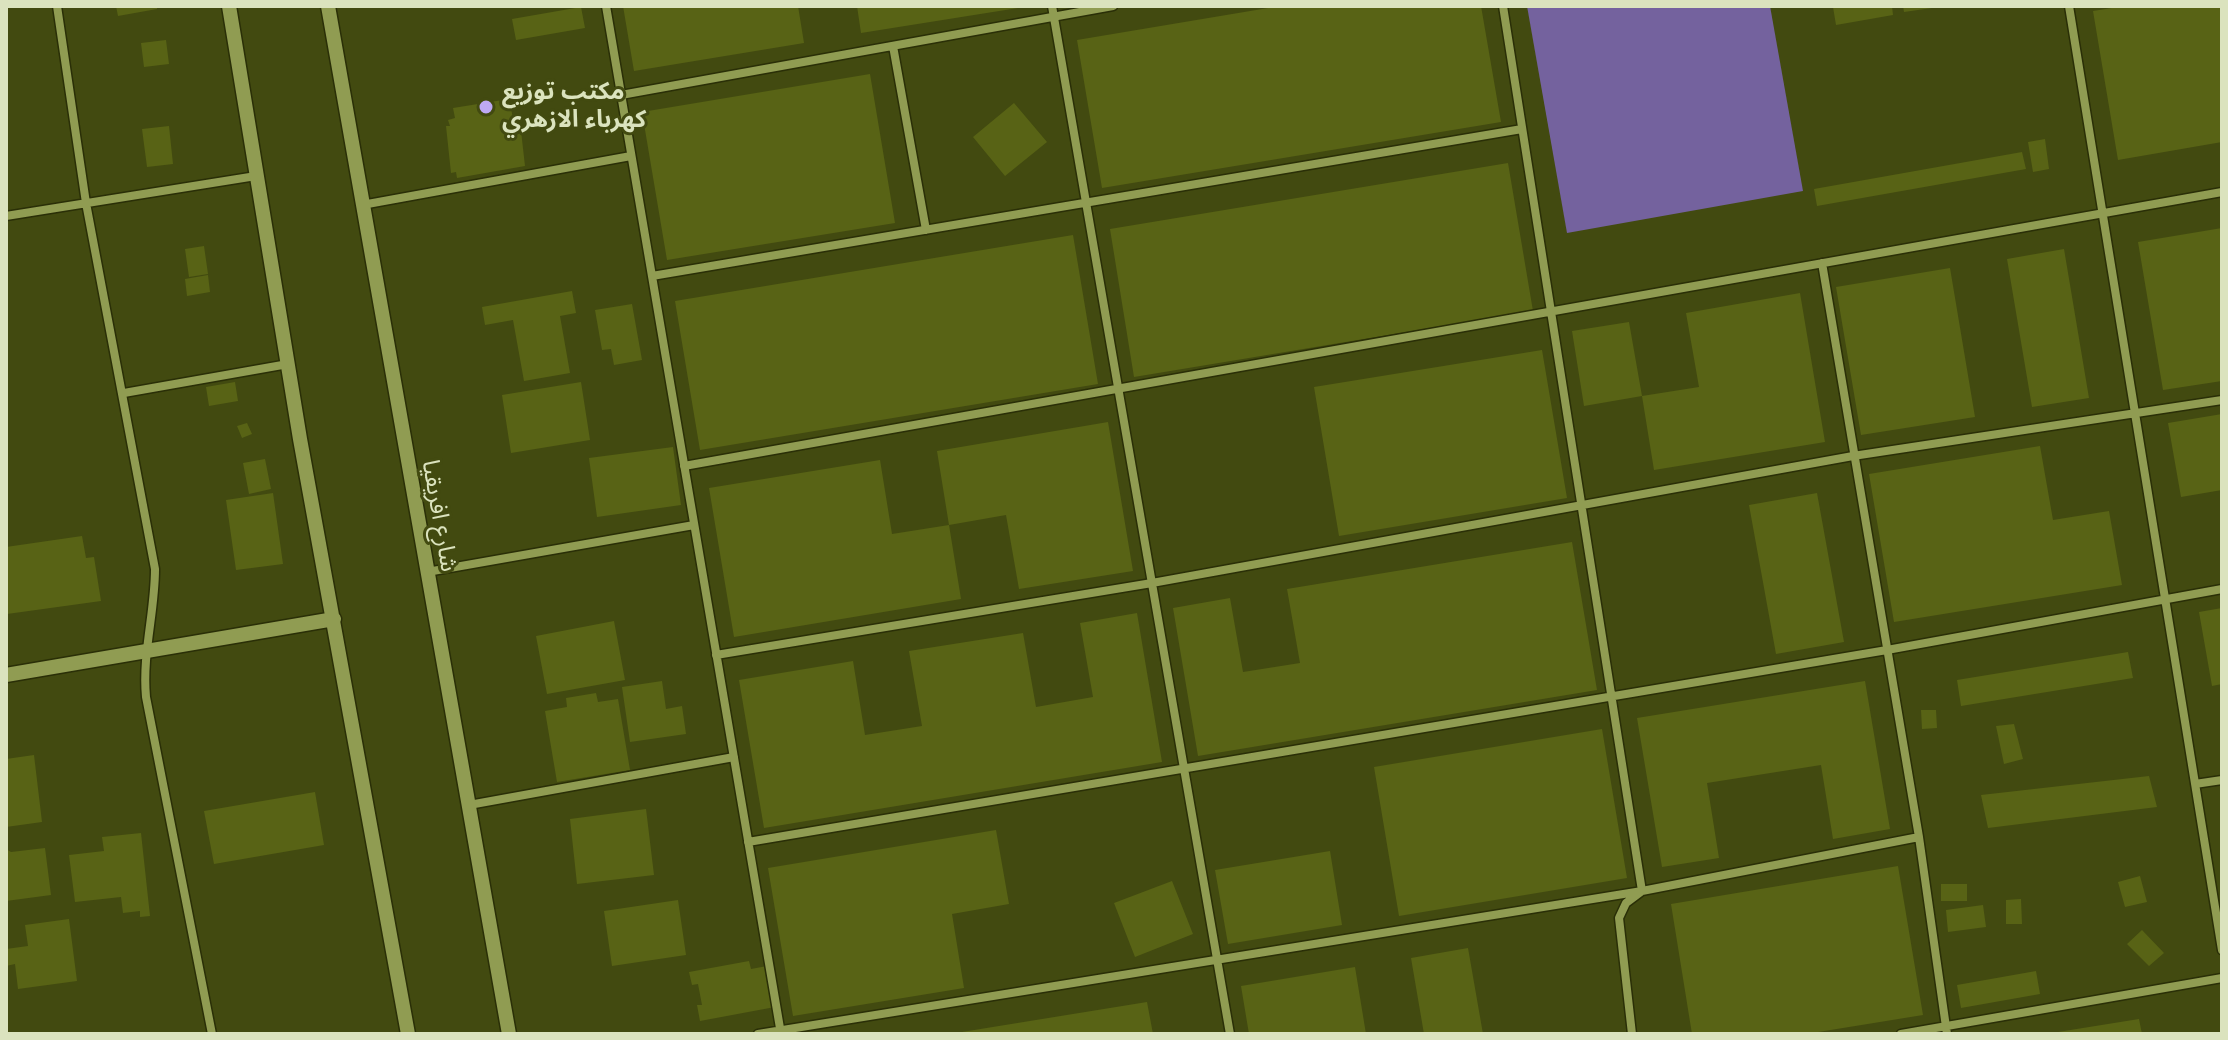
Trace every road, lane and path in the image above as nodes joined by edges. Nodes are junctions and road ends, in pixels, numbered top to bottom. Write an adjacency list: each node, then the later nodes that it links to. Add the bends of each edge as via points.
1 (57, 6): 16 (street)
2 (229, 6): 14 (street)
3 (328, 6): 17 (street, شارع افريقيا)
4 (606, 6): 11 (street)
5 (1052, 6): 9 (street)
6 (1113, 6): 9 (street)
7 (1503, 6): 12 (street)
8 (2069, 6): 19 (street)
9 (1054, 17): 10 (street); 18 (street)
10 (893, 46): 11 (street); 21 (street)
11 (621, 95): 13 (street)
12 (1522, 129): 18 (street); 24 (street)
13 (631, 156): 17 (street); 23 (street)
14 (256, 176): 16 (street); 25 (street)
15 (2222, 192): 19 (street)
16 (86, 203): 20 (street); 27 (street)
17 (361, 205): 34 (street, شارع افريقيا)
18 (1087, 205): 21 (street); 26 (street)
19 (2103, 214): 22 (street); 29 (street)
20 (6, 216)
21 (926, 230): 23 (street)
22 (1822, 263): 24 (street); 30 (street)
23 (652, 276): 31 (street)
24 (1550, 312): 26 (street); 32 (street)
25 (288, 364): 27 (street); 38 (street)
26 (1118, 389): 31 (street); 35 (street)
27 (124, 393): 40 (street, via 155,569)
28 (2222, 400): 29 (street)
29 (2136, 415): 30 (street); 37 (street)
30 (1853, 456): 32 (street); 39 (street)
31 (684, 466): 33 (street)
32 (1581, 503): 35 (street); 43 (street)
33 (694, 525): 34 (street); 41 (street)
34 (426, 572): 48 (street, شارع افريقيا)
35 (1152, 583): 41 (street); 45 (street)
36 (2222, 589): 37 (street)
37 (2165, 599): 39 (street); 47 (street)
38 (334, 619): 40 (street); 58 (street)
39 (1887, 650): 43 (street); 49 (street)
40 (147, 652): 42 (street); 57 (street, via 144,680 150,720)
41 (716, 655): 44 (street)
42 (6, 675)
43 (1612, 696): 45 (street); 51 (street)
44 (734, 757): 48 (street); 50 (street)
45 (1184, 768): 50 (street); 53 (street)
46 (2222, 780): 47 (street)
47 (2195, 784): 52 (street)
48 (469, 805): 59 (street, شارع افريقيا)
49 (1919, 837): 51 (street); 55 (street)
50 (748, 842): 56 (street)
51 (1642, 891): 53 (street); 62 (street, via 1626,903 1619,918)
52 (2222, 950)
53 (1216, 958): 56 (street); 61 (street)
54 (2222, 978): 55 (street)
55 (1946, 1030): 63 (street)
56 (780, 1032): 60 (street)
57 (212, 1034)
58 (408, 1034)
59 (509, 1034)
60 (758, 1034)
61 (1230, 1034)
62 (1632, 1034)
63 (1901, 1034)

